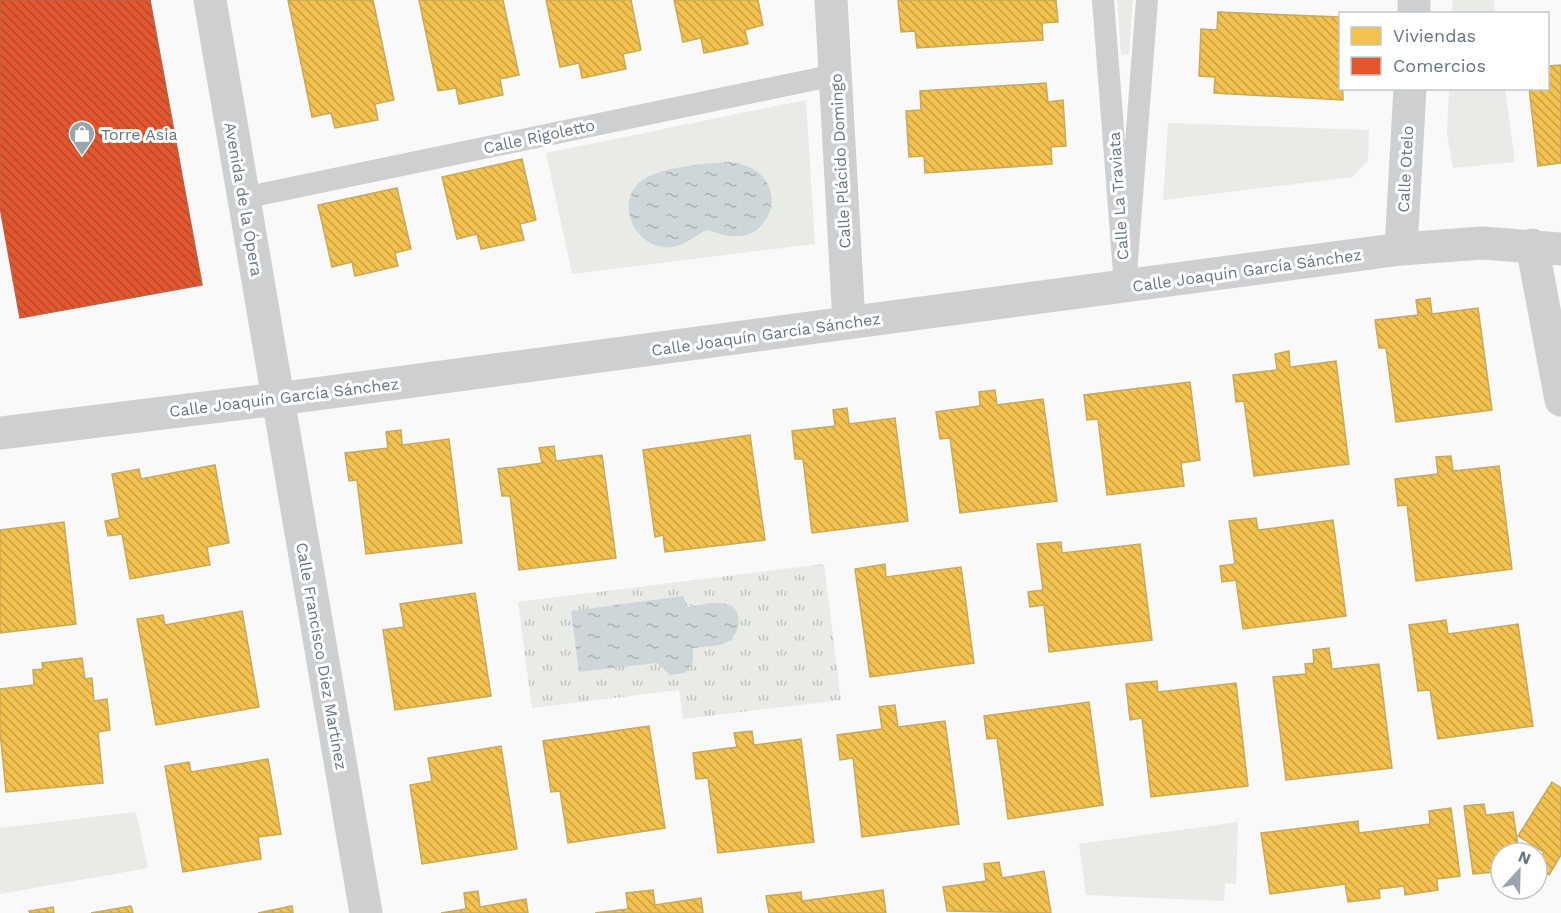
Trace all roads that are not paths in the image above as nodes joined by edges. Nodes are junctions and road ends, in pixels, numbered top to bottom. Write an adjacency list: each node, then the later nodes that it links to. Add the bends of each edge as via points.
1 (210, 0): 7 (street, Avenida de la Ópera)
2 (831, 0): 5 (street, Calle Plácido Domingo)
3 (1103, 0): 10 (lane, Calle La Traviata)
4 (1146, 0): 10 (lane, Calle La Traviata)
5 (835, 75): 7 (lane, Calle Rigoletto); 11 (street, Calle Plácido Domingo)
6 (1410, 90): 9 (street, Calle Otelo)
7 (243, 198): 12 (street, Avenida de la Ópera)
8 (1546, 247): 9 (street, Calle Joaquín García Sánchez, via 1482,243); 13 (street, Calle Joaquín García Sánchez)
9 (1401, 249): 10 (street, Calle Joaquín García Sánchez)
10 (1125, 286): 11 (street, Calle Joaquín García Sánchez)
11 (849, 323): 12 (street, Calle Joaquín García Sánchez)
12 (278, 399): 14 (street, Calle Joaquín García Sánchez); 15 (street, Calle Francisco Díez Martínez)
13 (1561, 400)
14 (0, 433)
15 (366, 913)

